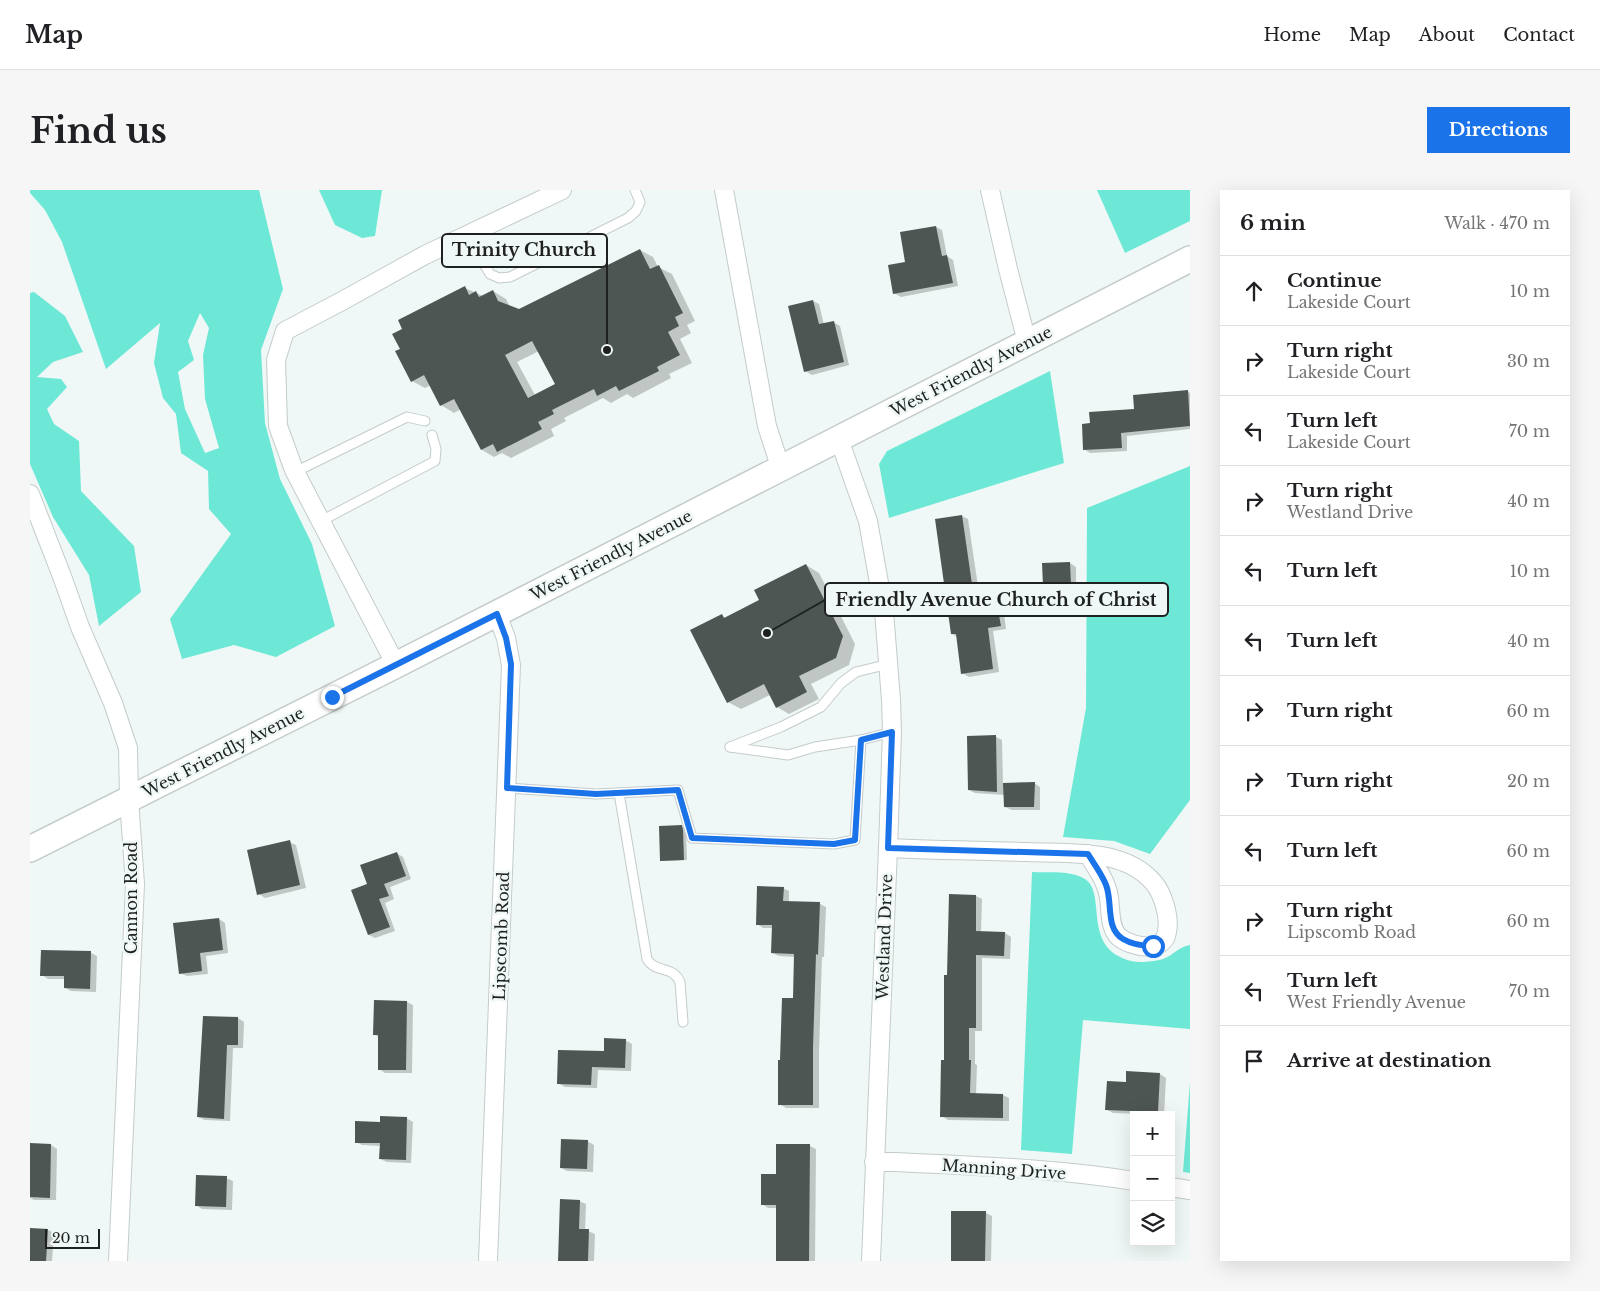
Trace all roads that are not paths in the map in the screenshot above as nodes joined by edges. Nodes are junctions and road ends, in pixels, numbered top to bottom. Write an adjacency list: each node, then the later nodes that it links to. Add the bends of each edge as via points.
1 (562, 190): 5 (street)
2 (635, 190): 5 (lane, via 640,202 628,218 510,277 499,278 490,274)
3 (724, 190): 11 (street, via 767,426)
4 (990, 190): 7 (street)
5 (467, 235): 12 (street, via 285,331 276,360 278,426)
6 (1190, 259): 7 (main road, West Friendly Avenue)
7 (1027, 342): 10 (main road, West Friendly Avenue)
8 (424, 421): 12 (lane, via 407,417)
9 (432, 435): 14 (lane, via 435,461)
10 (839, 439): 11 (main road, West Friendly Avenue); 16 (street, Westland Drive, via 868,521 884,611)
11 (781, 469): 15 (main road, West Friendly Avenue)
12 (295, 472): 14 (street)
13 (30, 494): 22 (street, Cannon Road, via 128,748)
14 (321, 521): 17 (street)
15 (497, 614): 17 (main road, West Friendly Avenue); 20 (street, Lipscomb Road, via 511,664)
16 (888, 664): 18 (street, Westland Drive); 19 (lane, via 856,672 841,683 821,707 730,747 788,756 815,746)
17 (396, 665): 22 (main road, West Friendly Avenue)
18 (892, 732): 19 (lane); 23 (street, Westland Drive)
19 (861, 740): 21 (lane, via 855,840 834,844 692,838 678,790)
20 (507, 788): 21 (lane); 32 (street, Lipscomb Road)
21 (619, 793): 26 (lane, via 647,959 650,964 678,976)
22 (129, 799): 24 (main road, West Friendly Avenue); 31 (street, Cannon Road, via 135,884)
23 (888, 848): 25 (street); 27 (street, Westland Drive)
24 (30, 849)
25 (1088, 854): 25 (street, via 1125,862 1144,872 1154,882 1166,907 1167,933 1162,942 1140,946 1118,936 1113,928 1106,885)
26 (683, 1022)
27 (874, 1162): 28 (street, Manning Drive, via 1021,1169); 33 (street, Westland Drive)
28 (1130, 1180)
29 (1175, 1188): 30 (street)
30 (1190, 1190)
31 (118, 1261)
32 (488, 1261)
33 (871, 1261)

